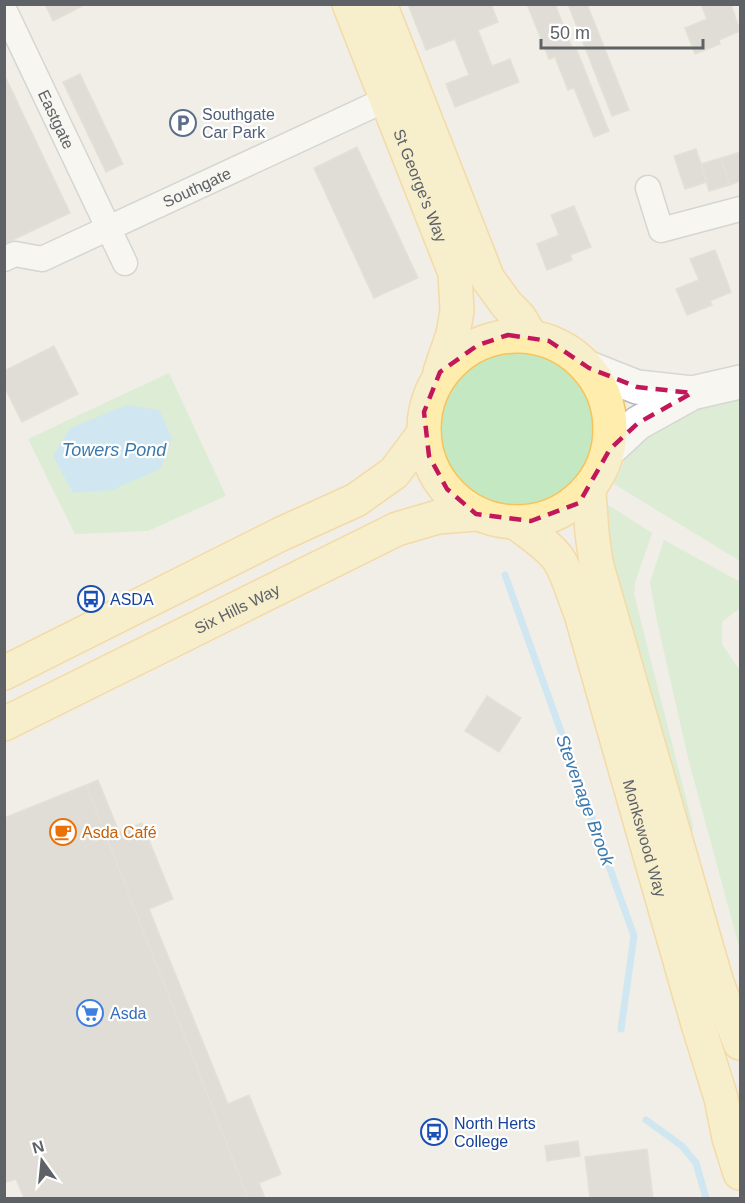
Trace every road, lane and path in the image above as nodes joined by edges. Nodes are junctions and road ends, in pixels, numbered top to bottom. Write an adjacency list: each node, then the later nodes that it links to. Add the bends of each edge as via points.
1 (349, 4): 4 (main road, St George's Way)
2 (380, 4): 10 (main road, St George's Way, via 488,279)
3 (4, 9): 7 (street, Eastgate)
4 (387, 99): 7 (street, Southgate); 12 (main road, St George's Way, via 455,273 458,311)
5 (648, 188): 6 (street, via 661,230)
6 (741, 209)
7 (108, 229): 8 (street, Southgate, via 42,259 15,254); 9 (street, Eastgate)
8 (4, 259)
9 (125, 263)
10 (530, 335): 11 (main road, via 573,353); 12 (main road, via 508,335 478,345)
11 (589, 368): 14 (street, via 637,387); 16 (main road, via 610,418)
12 (440, 372): 15 (main road, via 424,412)
13 (741, 382): 14 (street)
14 (692, 393): 16 (street, via 638,423)
15 (424, 433): 18 (main road, via 437,474 447,489); 20 (main road, via 394,473 356,500 280,534)
16 (610, 449): 17 (main road)
17 (589, 492): 19 (main road, via 579,503 561,512); 22 (main road, Monkswood Way, via 596,563 717,983)
18 (476, 514): 19 (main road); 21 (main road, Six Hills Way, via 438,517 398,529)
19 (515, 522): 23 (main road, Monkswood Way, via 559,560 581,614)
20 (4, 673)
21 (4, 724)
22 (741, 1043)
23 (741, 1173)

